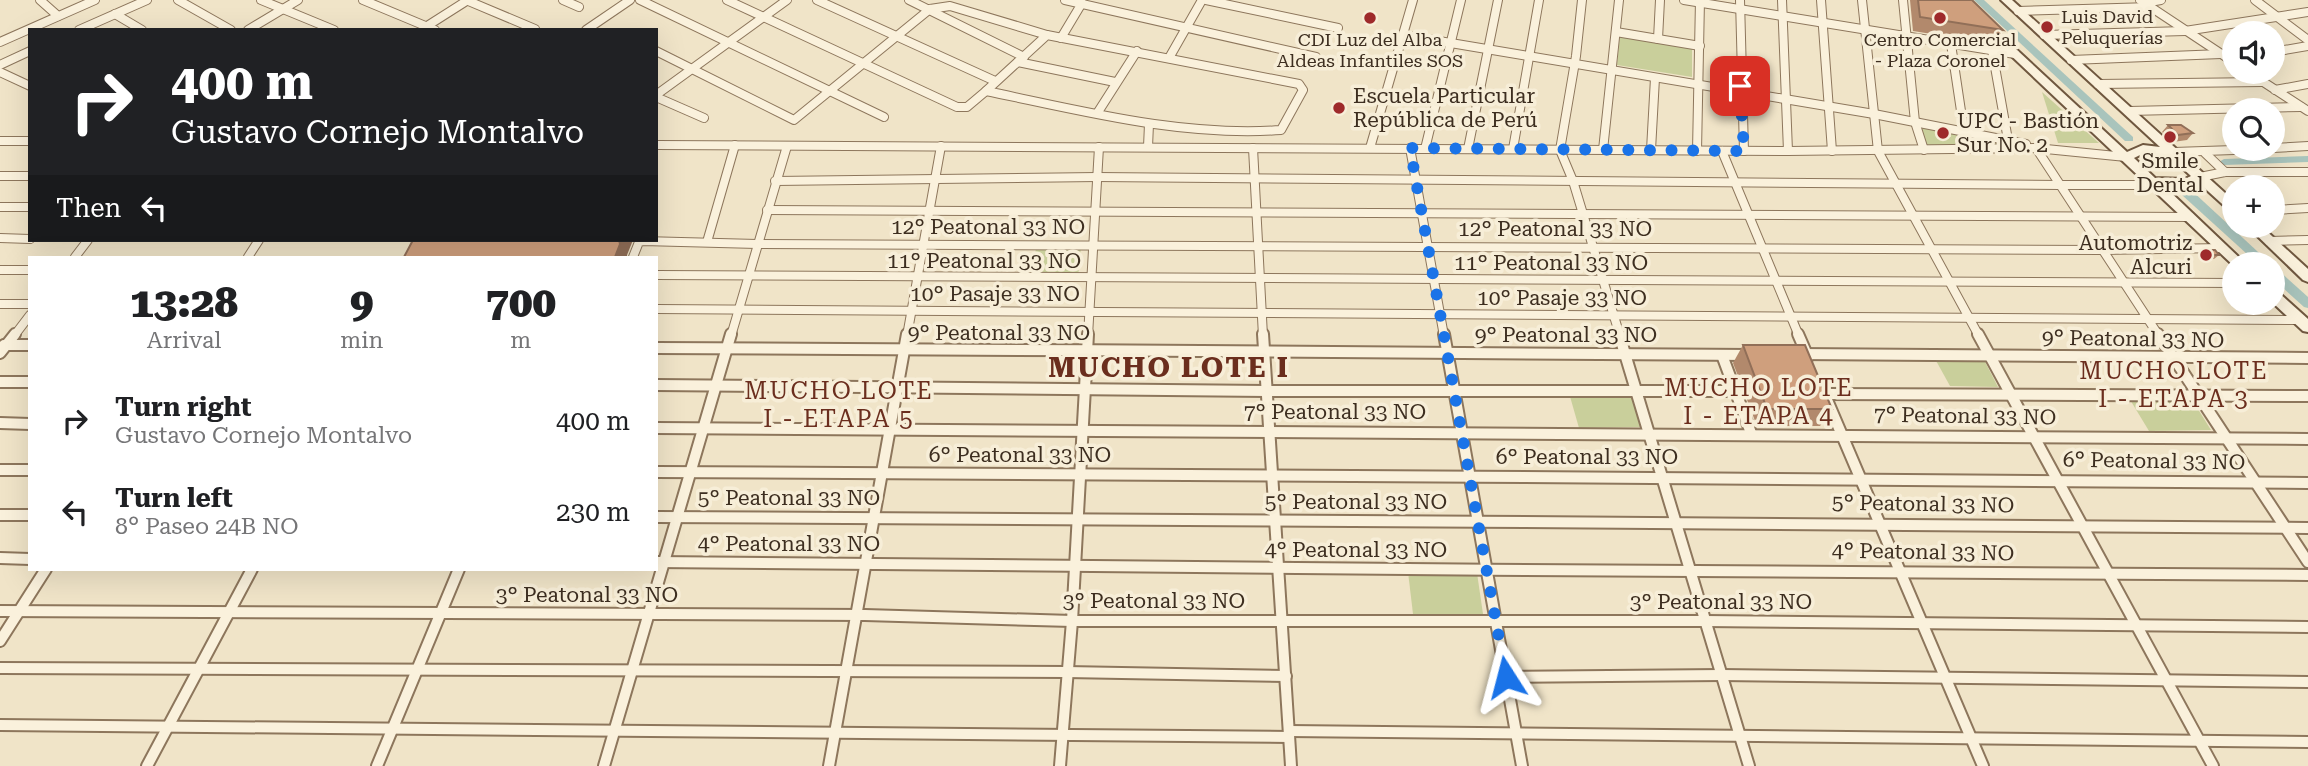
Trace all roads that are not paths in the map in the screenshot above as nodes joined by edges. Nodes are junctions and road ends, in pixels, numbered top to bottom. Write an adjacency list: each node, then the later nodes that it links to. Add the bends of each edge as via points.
1 (40, 0): 46 (street)
2 (94, 0): 46 (street)
3 (147, 0): 44 (street)
4 (178, 0): 54 (street)
5 (261, 0): 40 (street)
6 (299, 0): 40 (street)
7 (363, 0): 57 (street)
8 (467, 0): 57 (street); 58 (street)
9 (563, 0): 39 (street)
10 (629, 0): 59 (street)
11 (640, 0): 74 (street)
12 (727, 0): 48 (street)
13 (787, 0): 48 (street)
14 (817, 0): 68 (street)
15 (909, 0): 41 (street)
16 (1065, 0): 37 (street)
17 (1204, 0): 50 (street); 60 (street)
18 (1413, 0): 66 (street)
19 (1461, 0): 75 (street)
20 (1498, 0): 79 (street)
21 (1539, 0): 87 (street)
22 (1582, 0): 93 (street)
23 (1619, 0): 64 (street)
24 (1660, 0): 71 (street)
25 (1684, 0): 34 (street)
26 (1782, 0): 45 (street)
27 (1821, 0): 49 (street)
28 (1862, 0): 62 (street)
29 (1903, 0): 70 (street)
30 (1957, 0): 85 (main road)
31 (2006, 0): 42 (main road)
32 (2161, 0): 36 (street)
33 (2255, 0): 47 (street)
34 (1701, 1): 38 (street); 77 (street)
35 (953, 3): 41 (street); 65 (street)
36 (2145, 3): 42 (street); 63 (street)
37 (1082, 4): 50 (street); 69 (street)
38 (1740, 5): 45 (street); 110 (street)
39 (579, 7)
40 (284, 9): 55 (street); 56 (street)
41 (930, 9): 68 (street); 90 (street)
42 (2018, 11): 67 (main road)
43 (2308, 12): 47 (street)
44 (115, 14): 52 (street); 53 (street)
45 (1783, 15): 49 (street); 113 (street)
46 (58, 16): 51 (street)
47 (2277, 16): 63 (street); 73 (street)
48 (764, 17): 74 (street); 92 (street)
49 (1822, 21): 62 (street); 114 (street)
50 (1187, 26): 88 (street); 89 (street)
51 (30, 28)
52 (84, 28)
53 (139, 28)
54 (227, 28)
55 (251, 28)
56 (329, 28)
57 (428, 28)
58 (532, 28)
59 (589, 28)
60 (1338, 28)
61 (28, 29): 72 (street)
62 (1867, 30): 70 (street); 118 (street)
63 (2185, 31): 67 (street); 86 (street)
64 (1616, 32): 71 (street); 96 (street)
65 (1047, 35): 69 (street); 90 (street)
66 (1403, 35): 75 (street); 138 (street)
67 (2044, 35): 91 (main road)
68 (895, 36): 92 (street); 99 (street)
69 (1061, 37): 82 (street)
70 (1908, 37): 76 (street); 121 (street)
71 (1658, 39): 77 (street)
72 (1, 40)
73 (2308, 40)
74 (729, 43): 95 (street); 108 (street)
75 (1451, 43): 79 (street); 141 (street)
76 (1951, 44): 80 (street); 123 (street)
77 (1700, 46): 106 (street)
78 (2308, 46): 81 (street)
79 (1488, 49): 87 (street); 142 (street)
80 (1993, 50): 85 (street); 125 (street)
81 (2285, 50)
82 (1137, 51): 89 (street); 100 (street)
83 (28, 52): 94 (street)
84 (658, 52): 95 (street)
85 (2015, 54): 157 (main road)
86 (2221, 54): 91 (street)
87 (1529, 56): 93 (street); 143 (street)
88 (1316, 57)
89 (1169, 58): 124 (street, via 1299,84 1303,90 1281,131)
90 (1021, 59): 99 (street); 100 (street)
91 (2071, 60): 102 (main road)
92 (862, 63): 108 (street); 109 (street, via 957,107 967,107)
93 (1574, 64): 96 (street); 144 (street)
94 (0, 65)
95 (694, 69): 108 (street, via 794,120); 111 (street)
96 (1612, 70): 98 (street); 145 (street)
97 (0, 72): 105 (street)
98 (1655, 78): 106 (street); 146 (street)
99 (995, 81): 109 (street)
100 (1115, 82): 117 (street)
101 (2222, 82): 102 (street)
102 (2098, 84): 116 (main road)
103 (2266, 84): 107 (street)
104 (2308, 84): 107 (street)
105 (28, 85)
106 (1698, 85): 110 (street); 147 (street)
107 (2275, 89): 115 (street)
108 (829, 91): 119 (street)
109 (986, 91): 117 (street)
110 (1740, 92): 113 (street); 150 (street)
111 (658, 95)
112 (658, 97): 120 (street)
113 (1786, 100): 114 (street); 151 (street)
114 (1829, 107): 118 (street); 152 (street)
115 (2305, 109): 116 (street)
116 (2129, 111): 154 (main road)
117 (1098, 112): 122 (street)
118 (1874, 114): 121 (street); 153 (street)
119 (884, 117)
120 (704, 118)
121 (1915, 121): 123 (street); 148 (street)
122 (1149, 124): 124 (street); 134 (street)
123 (1964, 131): 125 (street)
124 (1237, 133): 136 (street)
125 (2008, 140): 140 (street)
126 (0, 141): 127 (street)
127 (28, 141)
128 (658, 145): 129 (street)
129 (736, 145): 130 (street); 195 (street)
130 (787, 146): 131 (street); 168 (street)
131 (941, 146): 133 (street); 164 (street)
132 (2308, 146): 135 (street)
133 (1099, 147): 134 (street); 162 (street)
134 (1147, 147): 136 (street)
135 (2285, 147)
136 (1236, 148): 137 (street)
137 (1253, 148): 138 (street); 166 (street)
138 (1370, 148): 139 (street)
139 (1410, 148): 141 (street); 165 (street)
140 (2036, 148): 148 (street); 157 (street); 172 (street)
141 (1425, 149): 142 (street)
142 (1468, 149): 143 (street)
143 (1513, 149): 144 (street)
144 (1560, 150): 145 (street); 167 (street)
145 (1603, 150): 146 (street)
146 (1651, 150): 147 (street)
147 (1697, 150): 149 (street)
148 (1924, 150): 153 (street)
149 (1722, 151): 150 (street); 169 (street)
150 (1744, 151): 151 (street)
151 (1788, 151): 152 (street)
152 (1832, 151): 153 (street)
153 (1878, 151): 171 (street)
154 (2174, 152): 156 (street); 157 (main road, via 2143,149); 163 (main road)
155 (2222, 152): 156 (street)
156 (2205, 153): 158 (street)
157 (2126, 157): 170 (main road)
158 (2225, 172): 159 (street); 163 (street)
159 (2308, 172)
160 (0, 176): 161 (street)
161 (28, 176)
162 (1097, 177): 164 (street); 166 (street); 180 (street)
163 (2200, 177): 170 (main road, via 2180,184); 173 (main road)
164 (935, 179): 168 (street); 179 (street)
165 (1415, 179): 166 (street); 167 (street); 182 (street)
166 (1256, 180): 181 (street)
167 (1573, 180): 169 (street); 183 (street)
168 (775, 181): 178 (street)
169 (1734, 182): 171 (street); 184 (street)
170 (2152, 182): 172 (street); 187 (main road)
171 (1896, 184): 172 (street); 185 (street)
172 (2060, 185): 186 (street)
173 (2222, 197)
174 (0, 207): 175 (street)
175 (28, 207)
176 (2308, 208): 177 (street)
177 (2285, 209)
178 (767, 210): 179 (street); 196 (street)
179 (930, 212): 180 (street); 197 (street)
180 (1095, 212): 181 (street); 198 (street)
181 (1256, 213): 182 (street); 199 (street)
182 (1422, 213): 183 (street); 200 (street)
183 (1583, 214): 184 (street); 201 (street)
184 (1748, 215): 185 (street); 202 (street)
185 (1913, 216): 186 (street); 203 (street)
186 (2081, 217): 187 (street); 205 (street)
187 (2190, 217): 204 (main road)
188 (2266, 238): 193 (main road)
189 (0, 239): 190 (street)
190 (28, 239)
191 (2308, 240): 193 (street)
192 (658, 241): 195 (street, 12° Peatonal 33 NO)
193 (2269, 241): 211 (main road)
194 (86, 242): 207 (street)
195 (707, 242): 196 (street, 12° Peatonal 33 NO)
196 (757, 244): 197 (street, 12° Peatonal 33 NO); 212 (street)
197 (924, 245): 198 (street, 12° Peatonal 33 NO); 213 (street)
198 (1093, 245): 199 (street, 12° Peatonal 33 NO); 215 (street)
199 (1258, 246): 200 (street, 12° Peatonal 33 NO); 214 (street)
200 (1428, 246): 201 (street, 12° Peatonal 33 NO); 216 (street)
201 (1593, 247): 202 (street, 12° Peatonal 33 NO); 217 (street)
202 (1761, 247): 203 (street, 12° Peatonal 33 NO); 219 (street)
203 (1930, 248): 205 (street, 12° Peatonal 33 NO); 218 (street)
204 (2222, 248): 205 (street, 12° Peatonal 33 NO); 206 (main road)
205 (2102, 250): 221 (street)
206 (2226, 252)
207 (76, 256)
208 (0, 270): 209 (street)
209 (28, 270)
210 (658, 275): 212 (street, 11° Peatonal 33 NO)
211 (2308, 276)
212 (748, 278): 213 (street, 11° Peatonal 33 NO); 226 (street)
213 (918, 278): 215 (street, 11° Peatonal 33 NO); 227 (street)
214 (1259, 278): 215 (street, 11° Peatonal 33 NO); 216 (street, 11° Peatonal 33 NO); 229 (street)
215 (1091, 279): 228 (street)
216 (1434, 280): 217 (street, 11° Peatonal 33 NO); 230 (street)
217 (1603, 281): 219 (street, 11° Peatonal 33 NO); 231 (street)
218 (1947, 281): 219 (street, 11° Peatonal 33 NO); 221 (street, 11° Peatonal 33 NO); 234 (street)
219 (1776, 282): 232 (street)
220 (2222, 284): 221 (street, 11° Peatonal 33 NO)
221 (2125, 285): 235 (street)
222 (0, 304): 223 (street)
223 (28, 304)
224 (2285, 306): 236 (main road)
225 (658, 309): 226 (street, 10° Pasaje 33 NO)
226 (739, 310): 227 (street, 10° Pasaje 33 NO); 240 (street)
227 (912, 311): 228 (street, 10° Pasaje 33 NO); 242 (street)
228 (1089, 312): 229 (street, 10° Pasaje 33 NO); 243 (street)
229 (1262, 315): 230 (street, 10° Pasaje 33 NO); 241 (street)
230 (1440, 315): 231 (street, 10° Pasaje 33 NO); 245 (street)
231 (1614, 316): 232 (street, 10° Pasaje 33 NO); 244 (street)
232 (1791, 316): 234 (street, 10° Pasaje 33 NO); 251 (street)
233 (28, 317): 238 (street)
234 (1969, 318): 235 (street, 10° Pasaje 33 NO); 246 (street)
235 (2148, 319): 236 (street, 10° Pasaje 33 NO); 250 (street)
236 (2304, 324)
237 (28, 345): 238 (street)
238 (2, 347)
239 (658, 348): 240 (street, 9° Peatonal 33 NO)
240 (727, 349): 242 (street, 9° Peatonal 33 NO); 256 (street)
241 (1265, 349): 243 (street, 9° Peatonal 33 NO); 245 (street, 9° Peatonal 33 NO); 261 (street)
242 (905, 350): 243 (street, 9° Peatonal 33 NO); 257 (street)
243 (1087, 351): 258 (street)
244 (1625, 352): 245 (street, 9° Peatonal 33 NO); 247 (street, 9° Peatonal 33 NO); 260 (street)
245 (1447, 353): 259 (street)
246 (1989, 354): 250 (street, 9° Peatonal 33 NO); 251 (street, 9° Peatonal 33 NO); 263 (street)
247 (1722, 355): 248 (street, 9° Peatonal 33 NO); 262 (street)
248 (1760, 355)
249 (1784, 355): 251 (street, 9° Peatonal 33 NO)
250 (2173, 357): 252 (street, 9° Peatonal 33 NO); 264 (street)
251 (1809, 358)
252 (2308, 358)
253 (0, 382): 254 (street)
254 (28, 382)
255 (658, 385): 256 (street)
256 (717, 386): 257 (street); 269 (street)
257 (898, 387): 258 (street); 270 (street)
258 (1084, 390): 261 (street); 271 (street)
259 (1454, 390): 260 (street); 261 (street); 273 (street)
260 (1636, 390): 262 (street); 274 (street)
261 (1266, 391): 272 (street)
262 (1735, 391): 275 (street)
263 (2011, 396): 264 (street); 276 (street, via 1822,389); 277 (street)
264 (2198, 396): 265 (street); 278 (street)
265 (2308, 396)
266 (0, 423): 267 (street)
267 (28, 424)
268 (658, 428): 269 (street, 7° Peatonal 33 NO)
269 (704, 428): 270 (street, 7° Peatonal 33 NO); 283 (street)
270 (890, 429): 271 (street, 7° Peatonal 33 NO); 284 (street)
271 (1082, 431): 272 (street, 7° Peatonal 33 NO); 285 (street)
272 (1268, 431): 273 (street, 7° Peatonal 33 NO); 288 (street)
273 (1461, 432): 274 (street, 7° Peatonal 33 NO); 286 (street)
274 (1649, 433): 275 (street, 7° Peatonal 33 NO); 287 (street)
275 (1751, 433): 276 (street, 7° Peatonal 33 NO)
276 (1841, 434): 277 (street, 7° Peatonal 33 NO); 289 (street)
277 (2033, 436): 278 (street, 7° Peatonal 33 NO); 290 (street)
278 (2226, 438): 279 (street, 7° Peatonal 33 NO); 291 (street)
279 (2308, 439)
280 (0, 470): 281 (street)
281 (28, 470)
282 (658, 472): 283 (street, 6° Peatonal 33 NO)
283 (692, 472): 284 (street, 6° Peatonal 33 NO); 296 (street)
284 (882, 473): 285 (street, 6° Peatonal 33 NO); 297 (street)
285 (1079, 474): 288 (street, 6° Peatonal 33 NO); 298 (street)
286 (1469, 476): 287 (street, 6° Peatonal 33 NO); 288 (street, 6° Peatonal 33 NO); 299 (street)
287 (1662, 476): 289 (street, 6° Peatonal 33 NO); 300 (street)
288 (1271, 477): 301 (street)
289 (1860, 478): 290 (street, 6° Peatonal 33 NO); 302 (street)
290 (2057, 480): 291 (street, 6° Peatonal 33 NO); 303 (street)
291 (2255, 482): 292 (street, 6° Peatonal 33 NO); 304 (street)
292 (2308, 482)
293 (0, 514): 294 (street)
294 (28, 515)
295 (658, 517): 296 (street, 5° Peatonal 33 NO)
296 (679, 517): 297 (street, 5° Peatonal 33 NO); 308 (street)
297 (874, 518): 298 (street, 5° Peatonal 33 NO); 310 (street)
298 (1077, 519): 301 (street, 5° Peatonal 33 NO); 311 (street)
299 (1478, 520): 300 (street, 5° Peatonal 33 NO); 301 (street, 5° Peatonal 33 NO); 314 (street)
300 (1675, 521): 302 (street, 5° Peatonal 33 NO); 313 (street)
301 (1274, 522): 312 (street)
302 (1880, 522): 303 (street, 5° Peatonal 33 NO); 315 (street)
303 (2081, 525): 304 (street, 5° Peatonal 33 NO); 319 (street)
304 (2285, 527): 305 (street, 5° Peatonal 33 NO); 309 (street)
305 (2308, 527)
306 (0, 558): 307 (street)
307 (28, 559)
308 (661, 562): 310 (street, 4° Peatonal 33 NO); 325 (street)
309 (2308, 562)
310 (866, 564): 311 (street, 4° Peatonal 33 NO); 326 (street)
311 (1074, 568): 312 (street, 4° Peatonal 33 NO); 327 (street)
312 (1277, 569): 314 (street, 4° Peatonal 33 NO); 328 (street)
313 (1690, 569): 314 (street, 4° Peatonal 33 NO); 315 (street, 4° Peatonal 33 NO); 329 (street)
314 (1486, 570): 330 (street)
315 (1899, 570): 319 (street, 4° Peatonal 33 NO); 331 (street)
316 (45, 571): 321 (street)
317 (251, 571): 323 (street)
318 (458, 571): 324 (street)
319 (2108, 573): 320 (street, 4° Peatonal 33 NO); 332 (street)
320 (2308, 575)
321 (20, 610): 322 (street, 3° Peatonal 33 NO); 323 (street, 3° Peatonal 33 NO); 334 (street)
322 (0, 611)
323 (230, 611): 324 (street, 3° Peatonal 33 NO); 336 (street)
324 (441, 613): 325 (street, 3° Peatonal 33 NO); 337 (street)
325 (651, 614): 326 (street, 3° Peatonal 33 NO); 338 (street)
326 (856, 615): 327 (street, 3° Peatonal 33 NO); 339 (street)
327 (1072, 621): 328 (street, 3° Peatonal 33 NO); 340 (street)
328 (1282, 621): 330 (street, 3° Peatonal 33 NO); 342 (street)
329 (1705, 621): 330 (street, 3° Peatonal 33 NO); 331 (street, 3° Peatonal 33 NO); 341 (street)
330 (1496, 622): 343 (street)
331 (1922, 623): 332 (street, 3° Peatonal 33 NO); 344 (street)
332 (2136, 625): 333 (street, 3° Peatonal 33 NO); 345 (street)
333 (2308, 627)
334 (0, 641)
335 (0, 668): 336 (street)
336 (199, 669): 337 (street); 348 (street)
337 (417, 670): 338 (street); 349 (street)
338 (635, 671): 339 (street); 350 (street)
339 (846, 671): 340 (street); 351 (street)
340 (1067, 673): 342 (street); 352 (street)
341 (1721, 675): 343 (street); 344 (street); 355 (street)
342 (1286, 676): 353 (street)
343 (1506, 677): 354 (street)
344 (1945, 677): 345 (street); 356 (street)
345 (2166, 680): 346 (street); 357 (street)
346 (2308, 682)
347 (0, 725): 348 (street)
348 (168, 726): 349 (street); 359 (street)
349 (393, 728): 350 (street); 360 (street)
350 (617, 729): 351 (street); 361 (street)
351 (835, 730): 352 (street); 362 (street)
352 (1062, 734): 353 (street); 363 (street)
353 (1289, 734): 354 (street); 364 (street)
354 (1516, 735): 355 (street); 365 (street)
355 (1740, 735): 356 (street); 366 (street)
356 (1971, 738): 357 (street); 367 (street)
357 (2199, 741): 358 (street); 368 (street)
358 (2308, 742)
359 (147, 766)
360 (377, 766)
361 (604, 766)
362 (829, 766)
363 (1060, 766)
364 (1291, 766)
365 (1522, 766)
366 (1749, 766)
367 (1983, 766)
368 (2213, 766)

